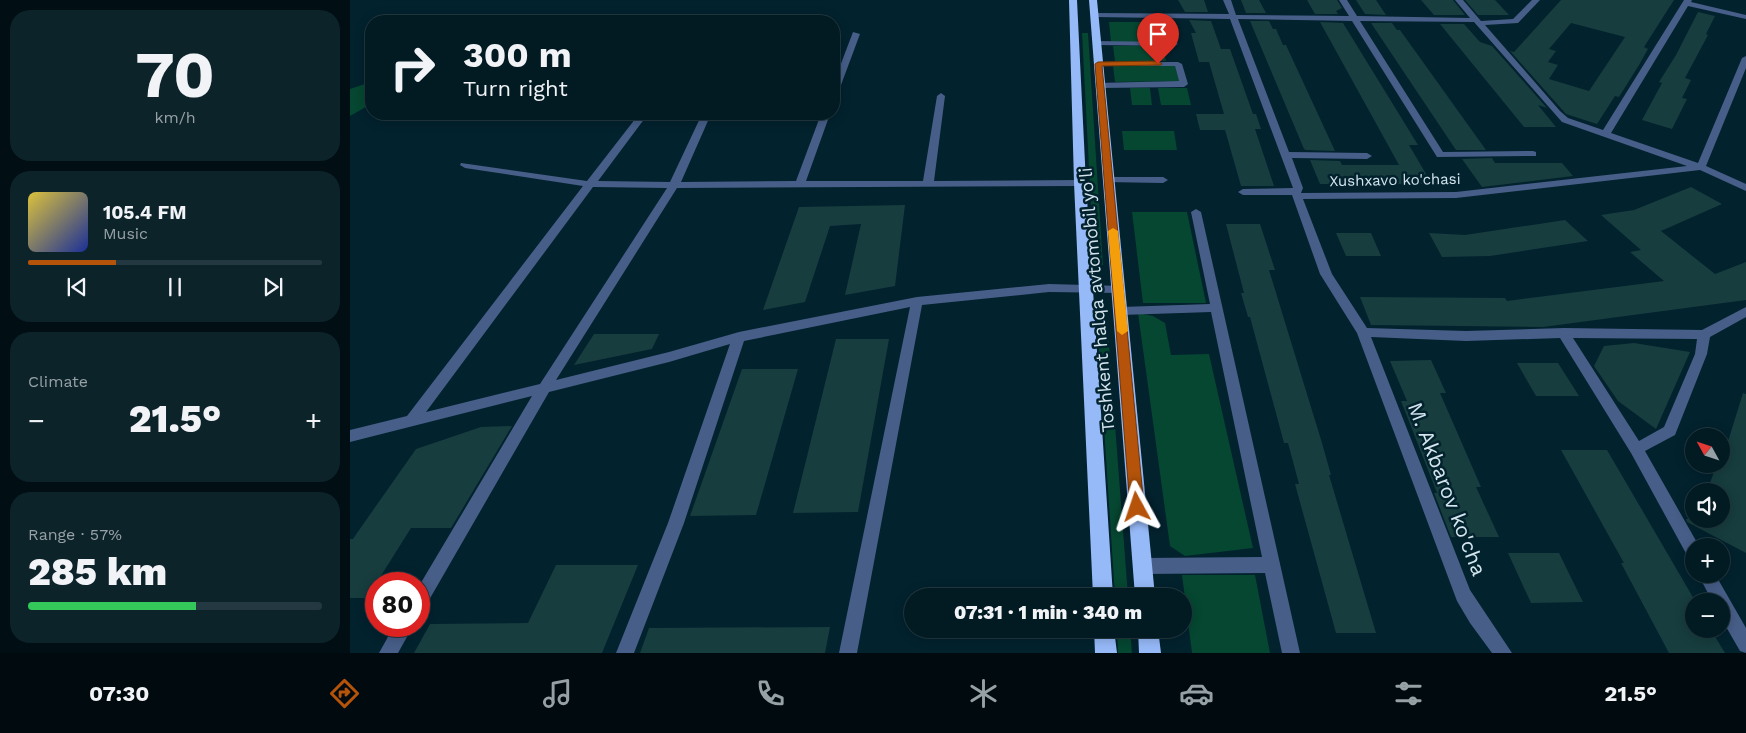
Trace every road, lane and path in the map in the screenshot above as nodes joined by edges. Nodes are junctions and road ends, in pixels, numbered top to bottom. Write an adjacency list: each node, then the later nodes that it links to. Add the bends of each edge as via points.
1 (1073, 0): 10 (highway, Toshkent halqa avtomobil yo'li)
2 (1093, 0): 10 (highway, Toshkent halqa avtomobil yo'li)
3 (1226, 0): 9 (street)
4 (1343, 0): 11 (street)
5 (1459, 0): 12 (street)
6 (1536, 0): 12 (street, via 1515,21)
7 (1687, 1): 8 (street); 24 (street)
8 (1746, 17)
9 (1234, 18): 10 (street); 11 (street); 26 (street)
10 (1086, 20): 14 (highway, Toshkent halqa avtomobil yo'li); 32 (highway, Toshkent halqa avtomobil yo'li)
11 (1356, 20): 12 (street); 25 (street, via 1440,155)
12 (1478, 21): 24 (street, via 1557,113 1565,120)
13 (856, 34): 18 (street)
14 (1097, 43): 15 (street, via 1166,48); 17 (highway, Toshkent halqa avtomobil yo'li)
15 (1174, 44)
16 (1746, 58): 29 (street)
17 (1098, 64): 19 (highway, Toshkent halqa avtomobil yo'li); 19 (street, via 1178,64 1184,84)
18 (840, 77)
19 (1100, 85): 30 (highway, Toshkent halqa avtomobil yo'li)
20 (941, 96): 35 (street)
21 (639, 120): 33 (street)
22 (704, 120): 36 (street)
23 (824, 120): 34 (street)
24 (1605, 134): 29 (street)
25 (1533, 154)
26 (1286, 155): 27 (street); 39 (street, via 1298,188)
27 (1367, 156)
28 (465, 166): 33 (street)
29 (1700, 167): 37 (street); 39 (street, Xushxavo ko'chasi, via 1456,196)
30 (1109, 180): 31 (street); 42 (highway, Toshkent halqa avtomobil yo'li)
31 (1163, 180)
32 (1080, 183): 35 (street); 41 (highway, Toshkent halqa avtomobil yo'li)
33 (590, 184): 36 (street); 52 (street)
34 (800, 184): 35 (street); 36 (street)
35 (928, 184)
36 (674, 185): 51 (street)
37 (1746, 188)
38 (1243, 192): 39 (street, Xushxavo ko'chasi)
39 (1296, 194): 47 (street, M. Akbarov ko'cha, via 1326,274)
40 (1196, 212): 44 (street)
41 (1087, 288): 42 (street); 43 (street, via 1049,288); 60 (highway, Toshkent halqa avtomobil yo'li)
42 (1119, 289): 45 (highway, Toshkent halqa avtomobil yo'li)
43 (917, 301): 50 (street); 68 (street)
44 (1216, 308): 45 (street); 56 (street)
45 (1121, 311): 57 (highway, Toshkent halqa avtomobil yo'li)
46 (1743, 315): 49 (street)
47 (1363, 332): 48 (street, via 1466,336); 72 (street, M. Akbarov ko'cha, via 1463,595)
48 (1564, 333): 49 (street); 54 (street)
49 (1704, 335): 54 (street, via 1701,354 1670,432)
50 (739, 337): 51 (street); 67 (street, via 676,523)
51 (544, 388): 52 (street); 58 (street)
52 (411, 421): 53 (street)
53 (350, 436)
54 (1636, 449): 55 (street)
55 (1686, 538)
56 (1273, 565): 57 (street); 71 (street)
57 (1142, 566): 61 (highway, Toshkent halqa avtomobil yo'li)
58 (430, 582)
59 (1711, 583): 65 (street)
60 (1103, 588)
61 (1144, 588)
62 (397, 637): 66 (street)
63 (1105, 638): 69 (highway)
64 (1149, 638): 70 (highway)
65 (1746, 646)
66 (388, 653)
67 (625, 653)
68 (848, 653)
69 (1106, 653)
70 (1150, 653)
71 (1291, 653)
72 (1503, 653)

